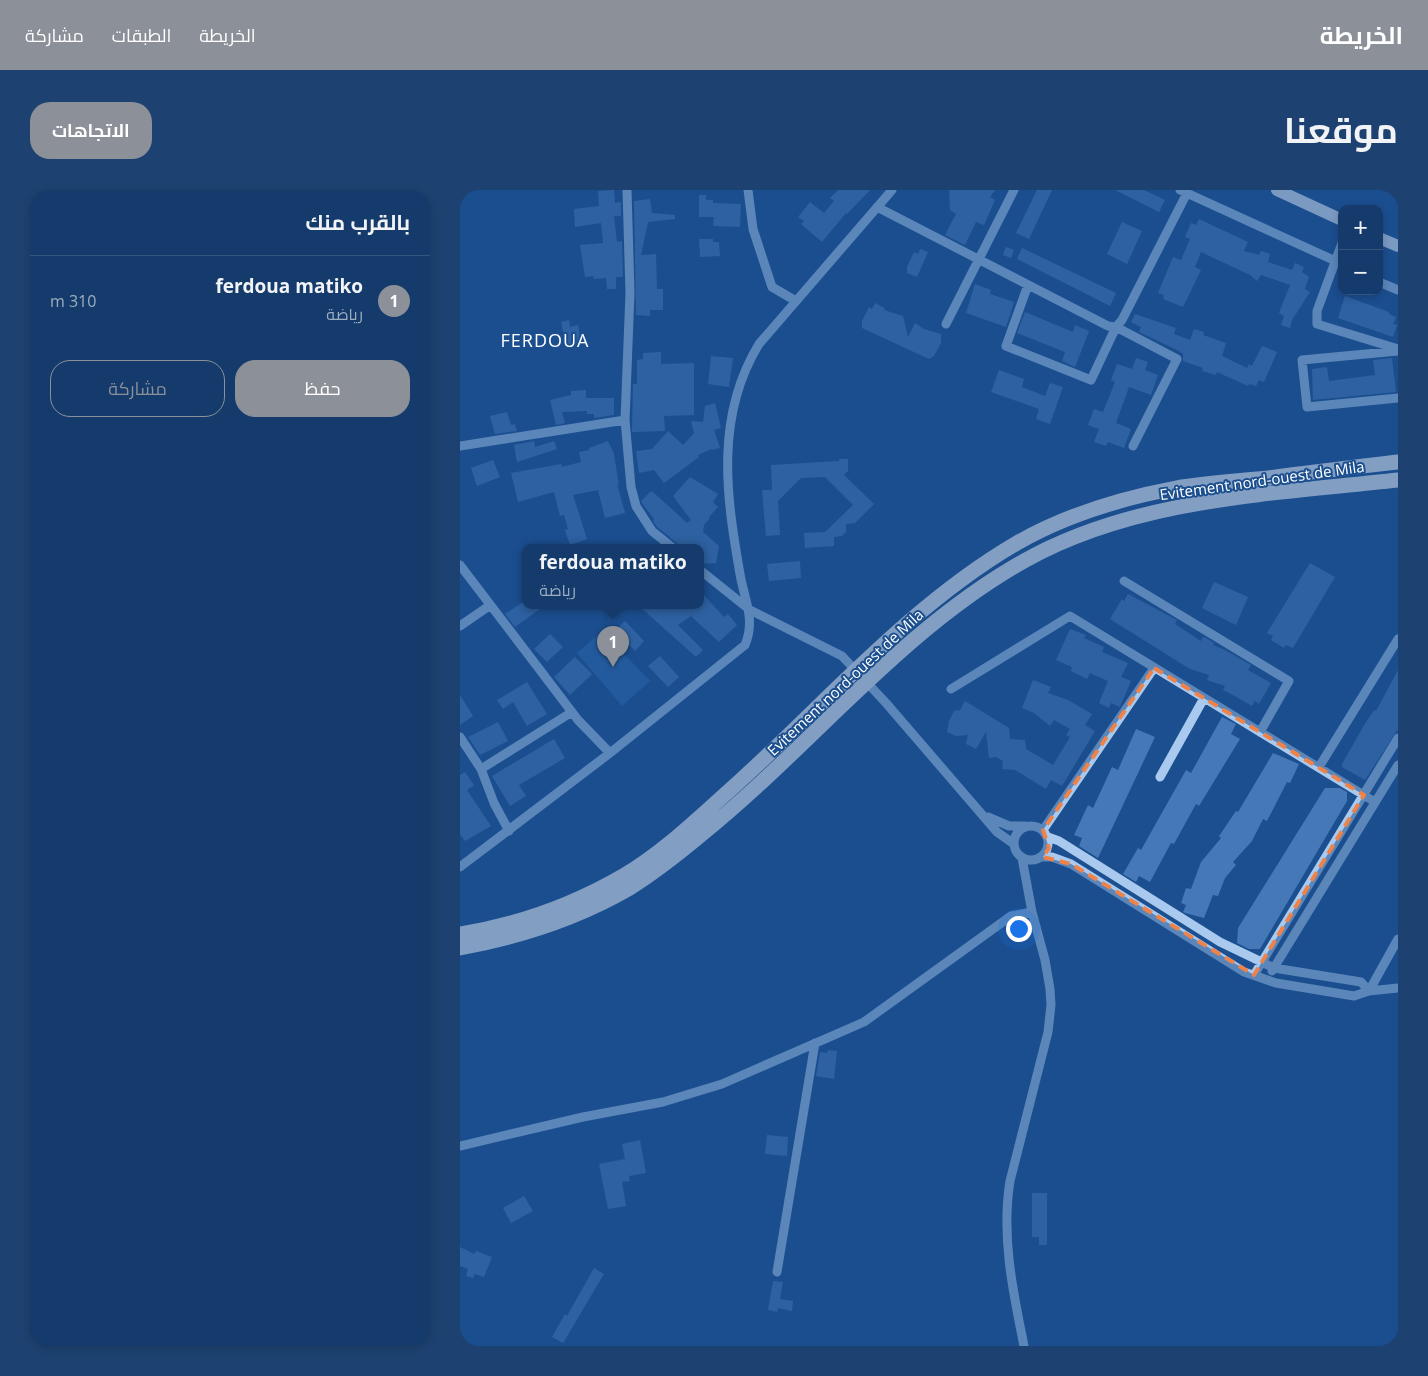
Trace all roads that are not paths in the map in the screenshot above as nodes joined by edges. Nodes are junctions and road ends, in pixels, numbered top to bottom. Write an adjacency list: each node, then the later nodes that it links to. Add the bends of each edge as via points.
1 (627, 190): 21 (street, via 630,293)
2 (748, 190): 16 (street, via 753,229 772,287)
3 (892, 190): 7 (street)
4 (1014, 190): 11 (street)
5 (1277, 190): 8 (main road)
6 (1183, 192): 12 (street); 18 (street)
7 (877, 208): 11 (street); 16 (street)
8 (1338, 218)
9 (1383, 240): 10 (main road)
10 (1398, 246)
11 (978, 259): 14 (street); 17 (street)
12 (1338, 262): 19 (street, via 1317,311 1317,324)
13 (1383, 284): 15 (street)
14 (1028, 285): 18 (street, via 1108,326); 18 (street, via 1006,346 1091,380)
15 (1398, 290)
16 (796, 301): 31 (street, via 759,344 744,368 736,392 728,440 726,476 730,517)
17 (946, 324)
18 (1116, 327): 23 (street, via 1178,359)
19 (1398, 350): 20 (street, via 1302,360 1307,407)
20 (1398, 398)
21 (625, 420): 22 (street); 26 (street, via 636,506 652,531)
22 (460, 446)
23 (1133, 446)
24 (1398, 462): 57 (highway, via 1176,488 1114,504 1020,542 962,580 899,632 670,844 625,875 587,895 492,929)
25 (1398, 480): 59 (highway, Evitement nord-ouest de Mila, via 1180,506 1083,534 1027,559 989,582 917,637 734,808 654,872 586,911 539,930)
26 (668, 544)
27 (460, 565): 30 (street)
28 (704, 573): 31 (street)
29 (1124, 581): 38 (street, via 1289,680)
30 (489, 606): 32 (street); 37 (street)
31 (750, 610): 41 (street, via 745,644); 48 (street, via 842,656)
32 (460, 626)
33 (1398, 640): 44 (street)
34 (1154, 668): 35 (street, via 1070,616); 36 (street); 51 (street)
35 (951, 689)
36 (1204, 698): 38 (street); 45 (street)
37 (572, 712): 41 (street); 43 (street)
38 (1260, 732): 44 (street)
39 (460, 737): 43 (street)
40 (1398, 738): 46 (street)
41 (610, 754): 50 (street)
42 (1398, 764): 47 (street)
43 (481, 768): 50 (street)
44 (1319, 768): 46 (street)
45 (1160, 777)
46 (1364, 795): 47 (street); 60 (street)
47 (1376, 802): 61 (street)
48 (974, 805): 49 (street, via 991,820 1009,826); 52 (street, via 997,832)
49 (1030, 825): 51 (street); 52 (street, via 1020,829)
50 (508, 831): 55 (street)
51 (1045, 834): 53 (street, via 1049,848); 60 (street, via 1220,942)
52 (1014, 844): 54 (street)
53 (1043, 857): 54 (street, via 1032,861); 62 (street, via 1071,864 1244,972)
54 (1022, 858): 56 (street)
55 (460, 867)
56 (1032, 912): 66 (street, via 1011,916 864,1022); 69 (street, via 1051,1005 1048,1032 1006,1206 1009,1268)
57 (460, 934)
58 (1398, 939): 65 (street)
59 (460, 948)
60 (1262, 963): 61 (street); 62 (street)
61 (1274, 968): 63 (street); 65 (street, via 1361,982)
62 (1254, 975): 63 (street)
63 (1267, 980): 65 (street, via 1354,996)
64 (1398, 988): 65 (street)
65 (1369, 991)
66 (815, 1043): 67 (street, via 722,1084 663,1102); 68 (street)
67 (460, 1146)
68 (777, 1272)
69 (1024, 1346)

